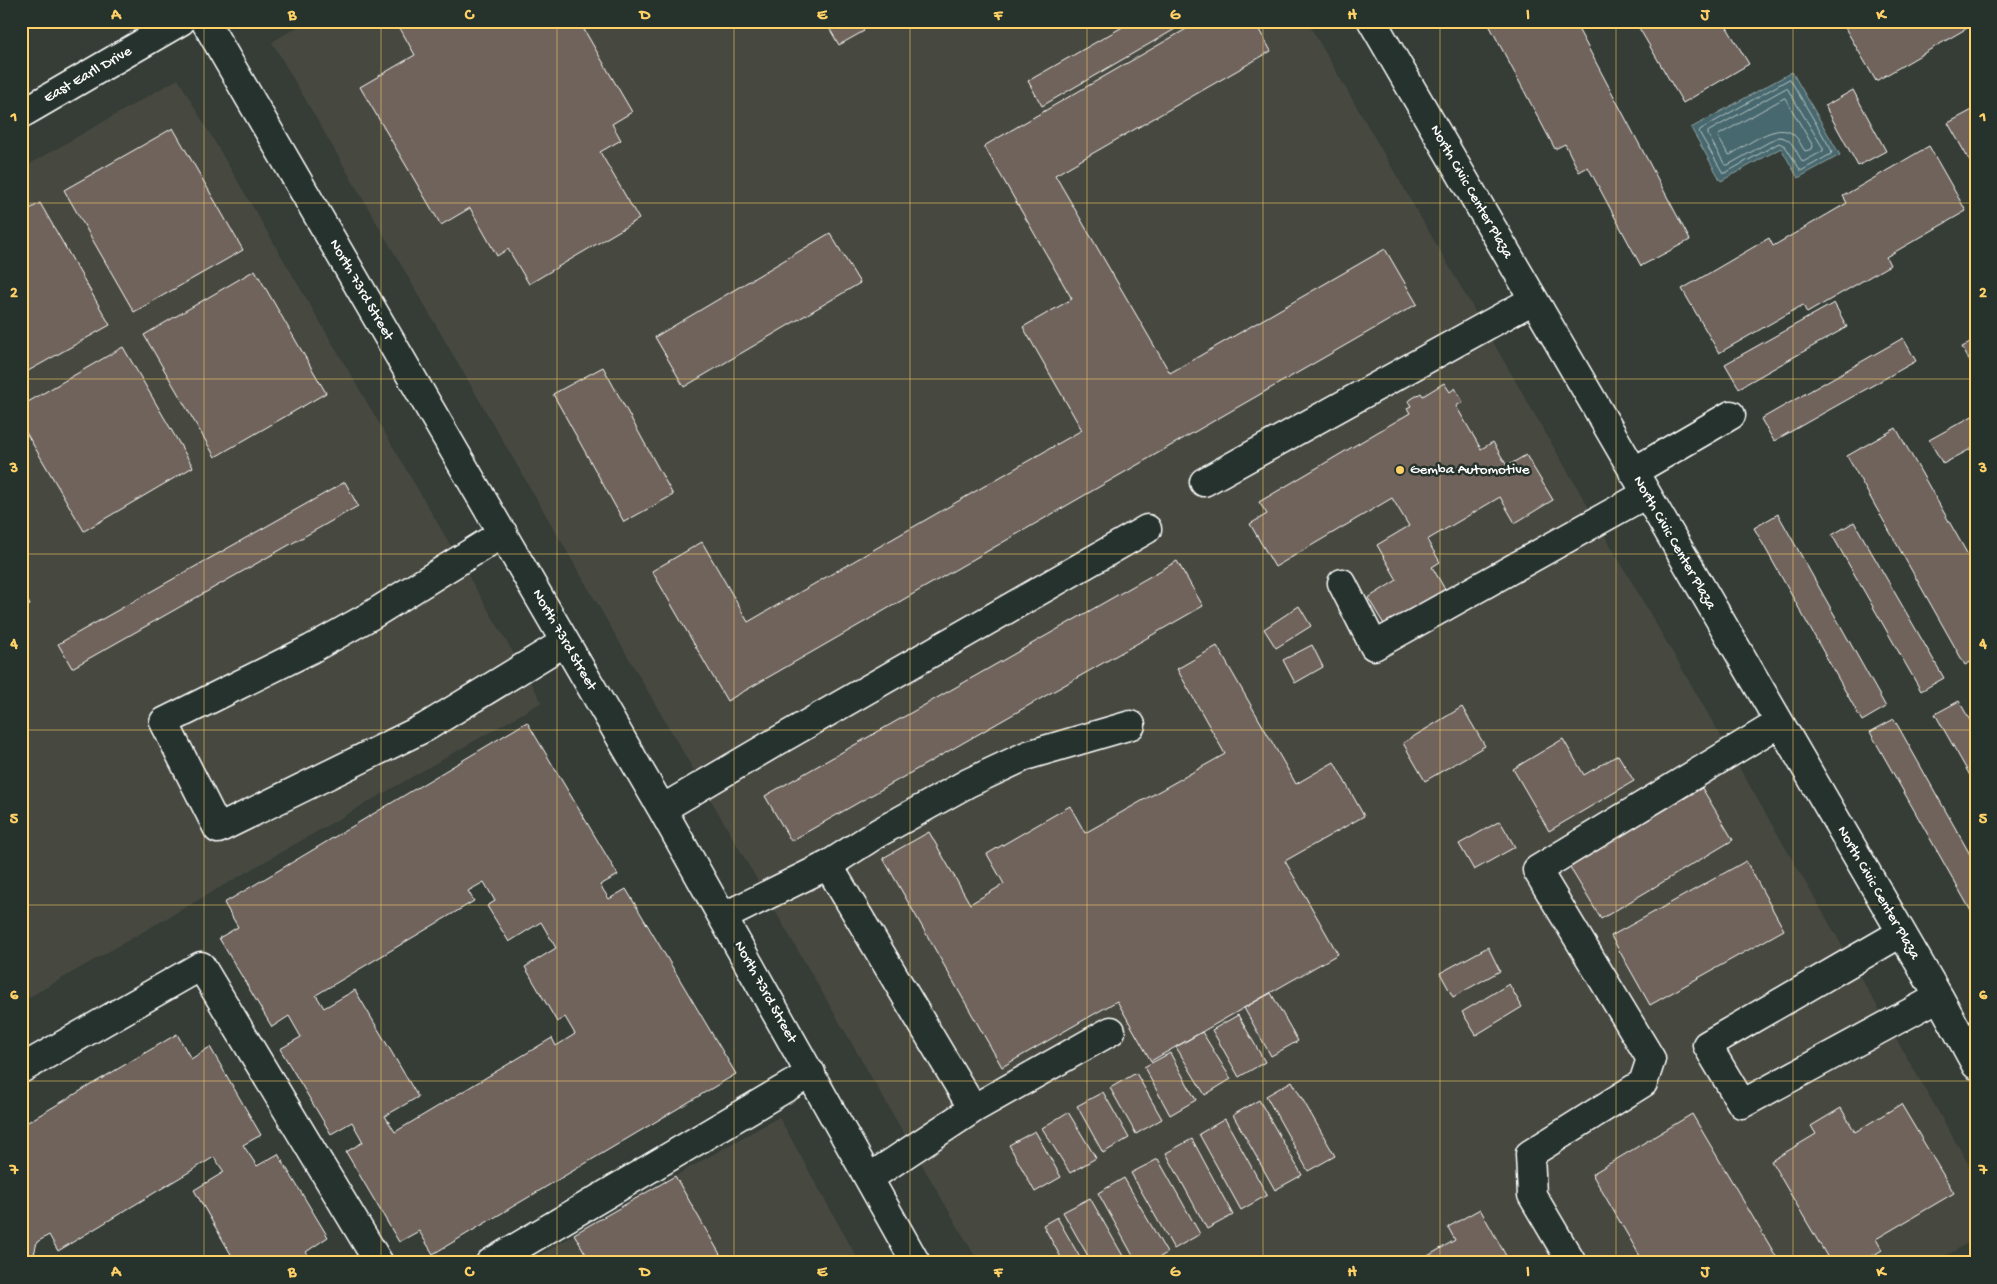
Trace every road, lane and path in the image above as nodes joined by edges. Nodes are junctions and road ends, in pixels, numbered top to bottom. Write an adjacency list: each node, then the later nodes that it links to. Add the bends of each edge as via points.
1 (180, 21): 4 (street, East Earll Drive)
2 (205, 21): 10 (street, North 73rd Street)
3 (1372, 21): 5 (street, North Civic Center Plaza)
4 (21, 114)
5 (1533, 300): 7 (street); 8 (street, North Civic Center Plaza)
6 (1731, 416): 8 (street)
7 (1204, 482)
8 (1640, 483): 11 (street, via 1374,646); 13 (street, North Civic Center Plaza)
9 (1146, 529): 15 (street)
10 (503, 533): 12 (street, North 73rd Street); 12 (street, via 311,649 164,722 218,829 426,727)
11 (1342, 583)
12 (565, 642): 15 (street, North 73rd Street)
13 (1779, 723): 18 (street, North Civic Center Plaza); 29 (street, via 1537,870 1651,1059 1643,1083 1530,1154 1532,1196)
14 (1131, 725): 16 (street, via 1019,759 968,783)
15 (662, 809): 17 (street, North 73rd Street)
16 (828, 865): 17 (street); 24 (street)
17 (723, 917): 23 (street, North 73rd Street)
18 (1901, 933): 19 (street, North Civic Center Plaza); 19 (street, via 1707,1044 1742,1104)
19 (1939, 997): 21 (street, North Civic Center Plaza)
20 (1111, 1031): 24 (street)
21 (1976, 1065)
22 (21, 1068): 26 (street, via 201,966)
23 (811, 1073): 25 (street, North 73rd Street); 27 (street)
24 (973, 1109): 25 (street)
25 (869, 1178): 28 (street, North 73rd Street)
26 (379, 1263)
27 (490, 1263)
28 (916, 1263)
29 (1572, 1263)

